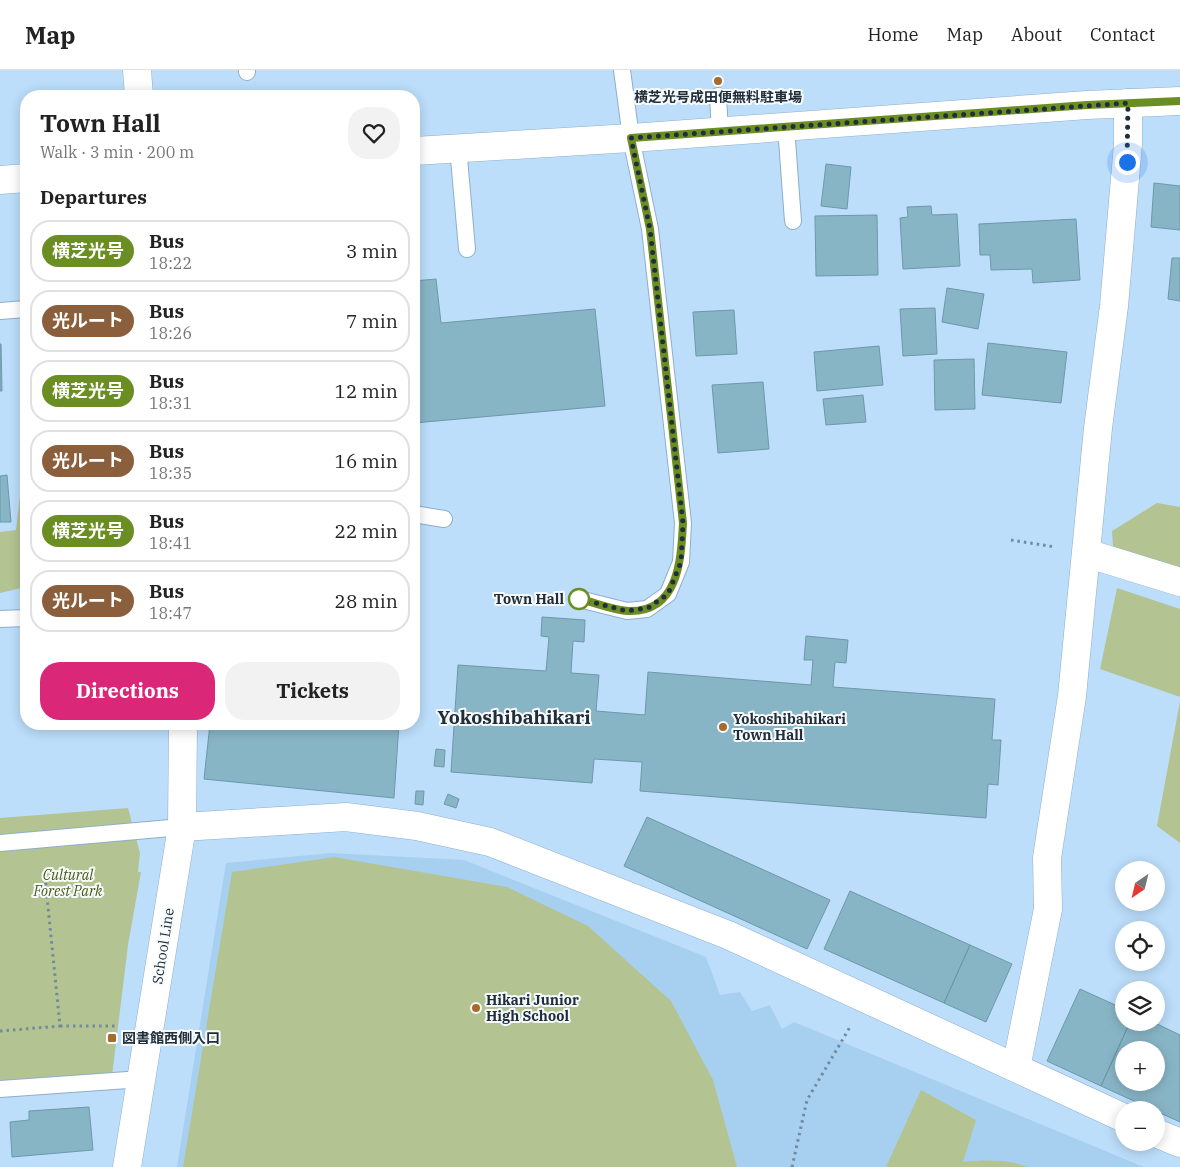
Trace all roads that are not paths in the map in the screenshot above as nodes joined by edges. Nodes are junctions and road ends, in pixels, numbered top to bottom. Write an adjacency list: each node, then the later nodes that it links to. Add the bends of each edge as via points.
1 (137, 70): 3 (street)
2 (622, 70): 9 (lane)
3 (139, 90)
4 (718, 96): 8 (lane)
5 (1180, 101): 6 (street)
6 (1128, 103): 7 (street); 20 (street, via 1128,144 1114,306)
7 (786, 127): 8 (street); 14 (lane)
8 (720, 132): 9 (street)
9 (631, 138): 10 (street); 22 (lane, via 650,229 683,523 681,562 668,594 648,608 627,611)
10 (458, 147): 11 (street); 15 (lane)
11 (420, 150)
12 (20, 178): 13 (street)
13 (0, 180)
14 (793, 221)
15 (467, 249)
16 (20, 309): 17 (lane)
17 (0, 311)
18 (420, 515): 19 (lane)
19 (444, 519)
20 (1086, 552): 21 (street); 28 (street, via 1072,696 1047,858 1048,909)
21 (1180, 582)
22 (579, 599)
23 (20, 618): 24 (lane)
24 (0, 620)
25 (182, 730): 26 (street, School Line)
26 (182, 826): 27 (lane); 28 (street, via 346,817 417,826 490,842 728,935); 29 (street, School Line)
27 (0, 843)
28 (1016, 1068): 31 (street)
29 (142, 1079): 30 (lane); 34 (street, School Line)
30 (0, 1089)
31 (1115, 1114)
32 (1165, 1136): 33 (street)
33 (1180, 1143)
34 (127, 1167)

